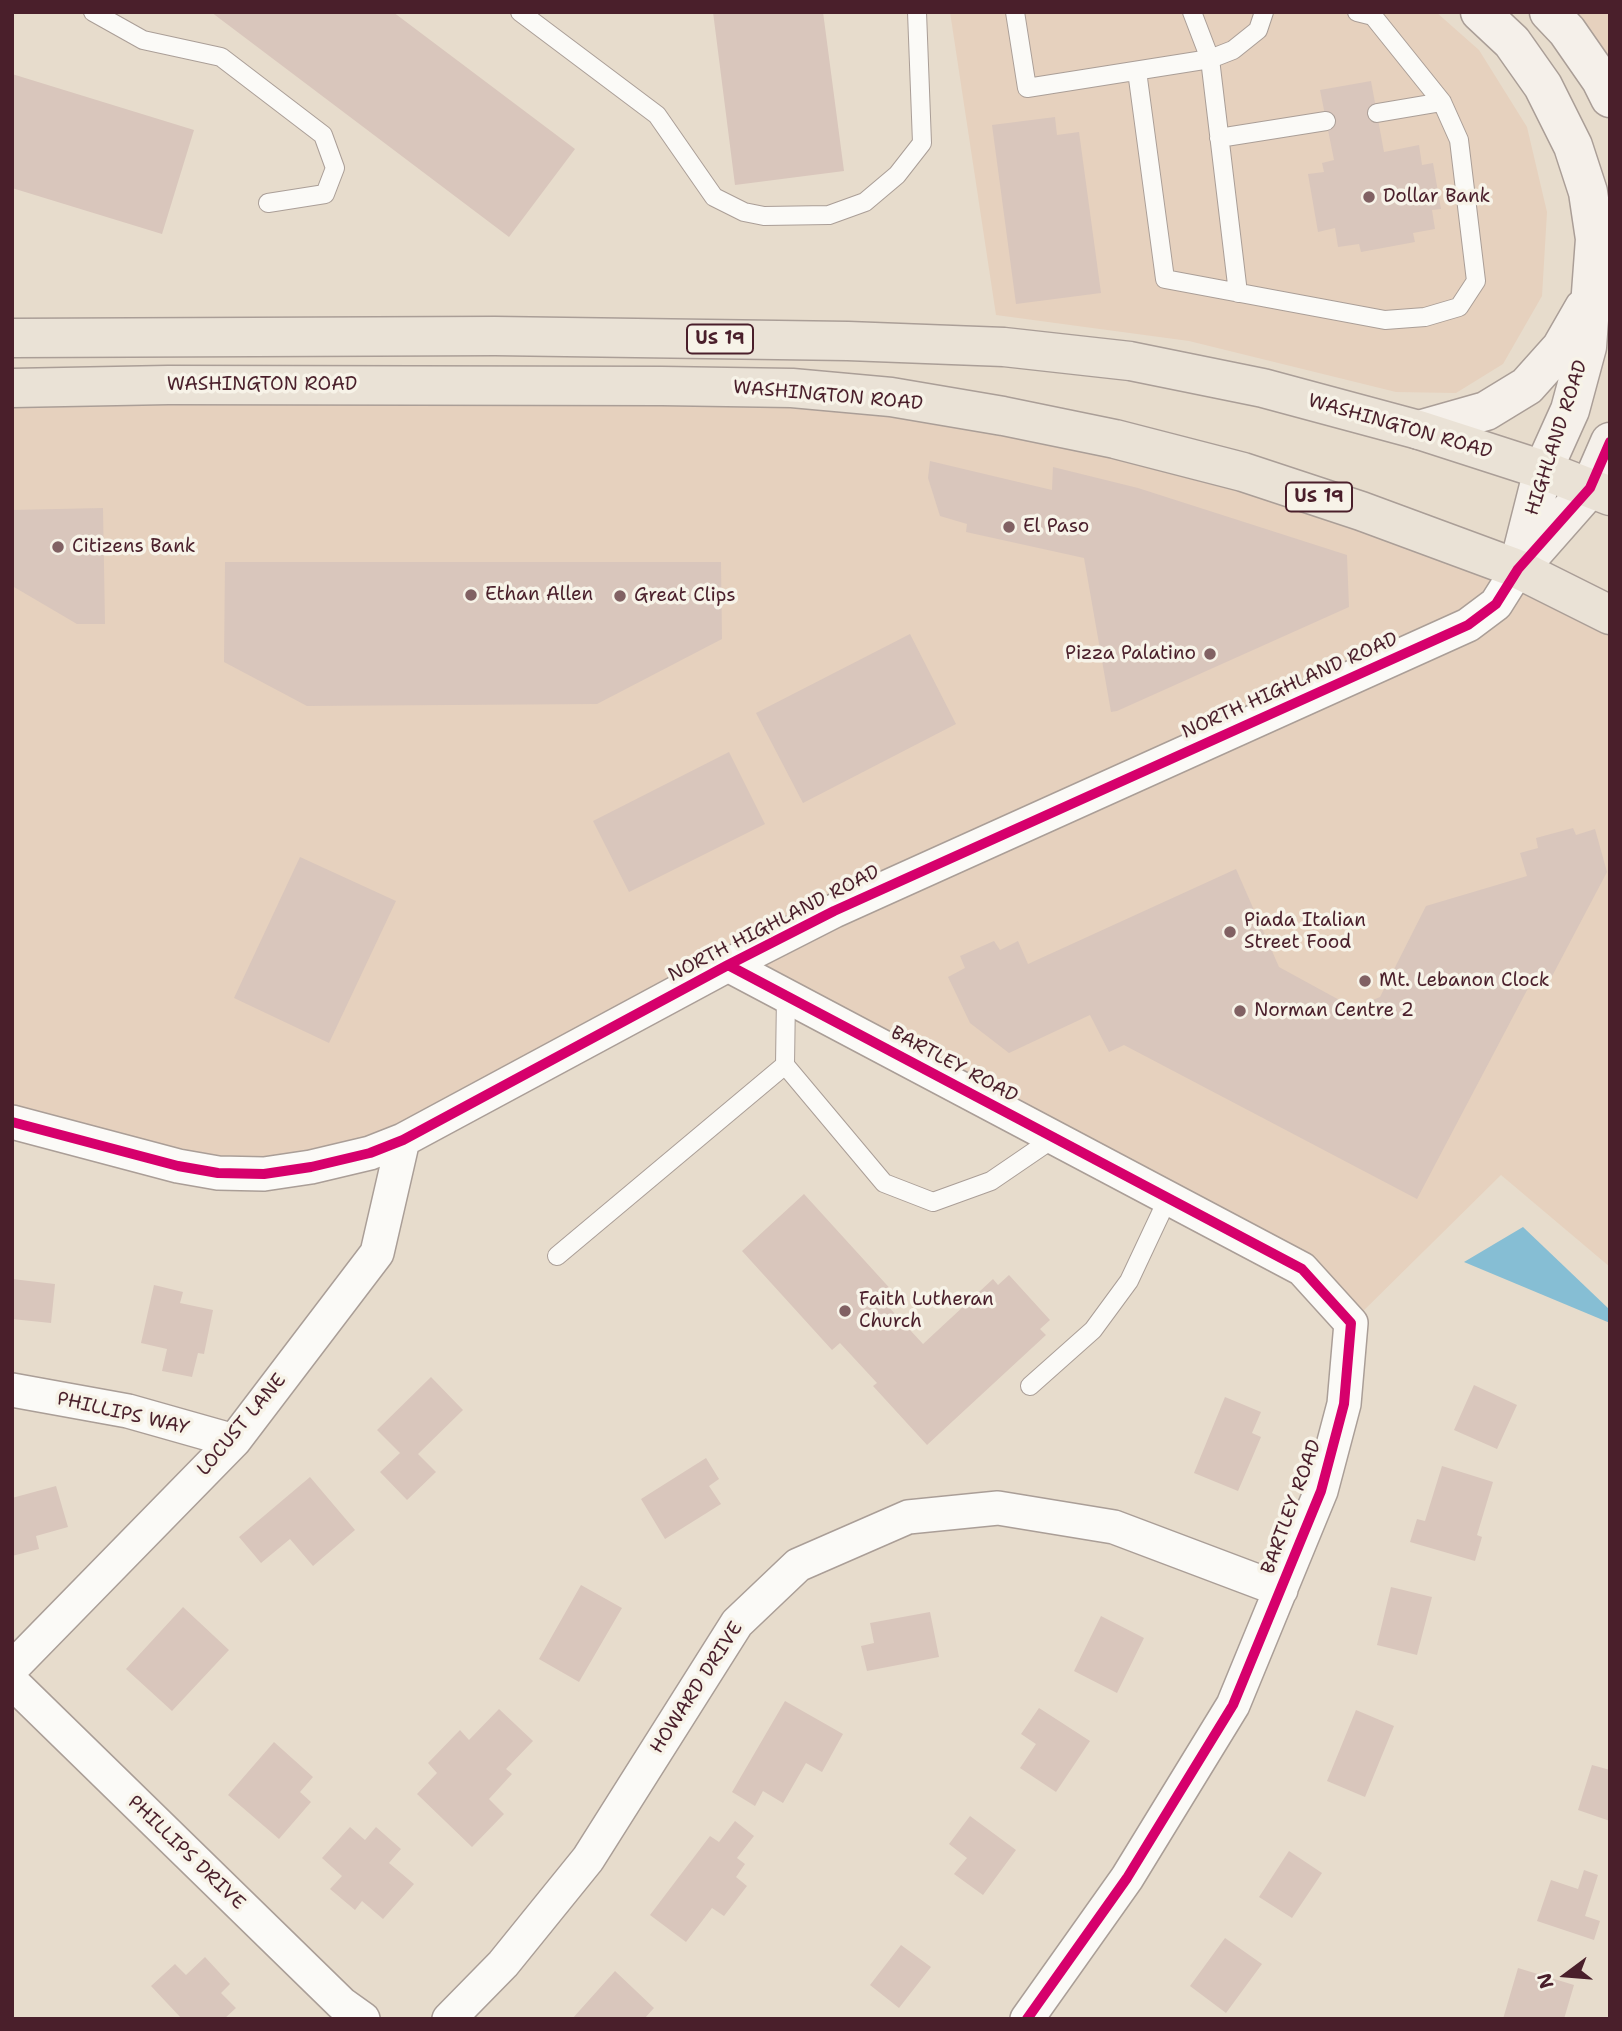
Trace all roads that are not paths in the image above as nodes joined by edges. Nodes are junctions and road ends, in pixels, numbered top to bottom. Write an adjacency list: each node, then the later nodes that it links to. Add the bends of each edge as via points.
1 (93, 12): 17 (lane, via 143,40 221,57 323,135 335,168 325,194)
2 (520, 12): 3 (lane, via 657,116 714,197 764,216 829,215 865,202 897,174 922,143)
3 (917, 12)
4 (1015, 12): 11 (lane, via 1027,88)
5 (1192, 12): 10 (lane)
6 (1264, 12): 10 (lane, via 1258,30 1233,50)
7 (1357, 12): 13 (lane, via 1373,16)
8 (1480, 12): 19 (street, HIGHLAND ROAD, via 1512,42 1543,86 1573,146 1588,192 1595,239)
9 (1549, 12): 12 (street, via 1567,31)
10 (1210, 59): 11 (lane); 16 (lane)
11 (1137, 71): 18 (lane, via 1165,279)
12 (1610, 98)
13 (1442, 102): 14 (lane); 18 (lane, via 1459,140 1476,281 1459,307 1425,317 1385,320)
14 (1377, 113)
15 (1326, 121): 16 (lane)
16 (1219, 138): 18 (lane)
17 (268, 203)
18 (1238, 293)
19 (1591, 298): 22 (street, via 1561,348 1527,386 1486,411); 24 (street, HIGHLAND ROAD, via 1587,347 1577,385)
20 (12, 338): 22 (main road, WASHINGTON ROAD / US 19, via 495,335 1003,347 1143,363 1263,388)
21 (12, 388): 26 (main road, WASHINGTON ROAD / US 19, via 662,386 792,388 891,397 1115,439 1243,472)
22 (1419, 430): 24 (main road, WASHINGTON ROAD / US 19)
23 (1610, 442): 25 (street, HIGHLAND ROAD)
24 (1543, 470): 25 (main road, WASHINGTON ROAD / US 19); 26 (street, HIGHLAND ROAD)
25 (1600, 492): 26 (street, HIGHLAND ROAD)
26 (1518, 569): 27 (main road, WASHINGTON ROAD / US 19); 28 (street, NORTH HIGHLAND ROAD, via 1496,604 1468,625 846,905)
27 (1610, 615)
28 (728, 965): 29 (street, BARTLEY ROAD); 33 (street, NORTH HIGHLAND ROAD)
29 (786, 996): 30 (lane); 32 (street, BARTLEY ROAD)
30 (785, 1065): 32 (lane, via 884,1183 933,1202 991,1181); 35 (lane)
31 (12, 1122): 33 (street, NORTH HIGHLAND ROAD, via 218,1173 264,1174 311,1167)
32 (1054, 1138): 34 (street, BARTLEY ROAD)
33 (403, 1140): 38 (street, LOCUST LANE, via 377,1253)
34 (1168, 1198): 36 (lane, via 1129,1281 1093,1330); 39 (street, BARTLEY ROAD, via 1301,1269 1351,1323 1344,1404 1321,1491)
35 (558, 1256)
36 (1030, 1386)
37 (12, 1390): 38 (street, PHILLIPS WAY, via 128,1411)
38 (234, 1441): 40 (street, LOCUST LANE)
39 (1281, 1590): 43 (street, HOWARD DRIVE, via 1114,1527 998,1508 908,1517 799,1565 737,1623 588,1859 503,1964); 44 (street, BARTLEY ROAD, via 1233,1705 1127,1878)
40 (12, 1668)
41 (12, 1682): 42 (street, PHILLIPS DRIVE, via 341,2004)
42 (363, 2019)
43 (449, 2019)
44 (1027, 2019)

